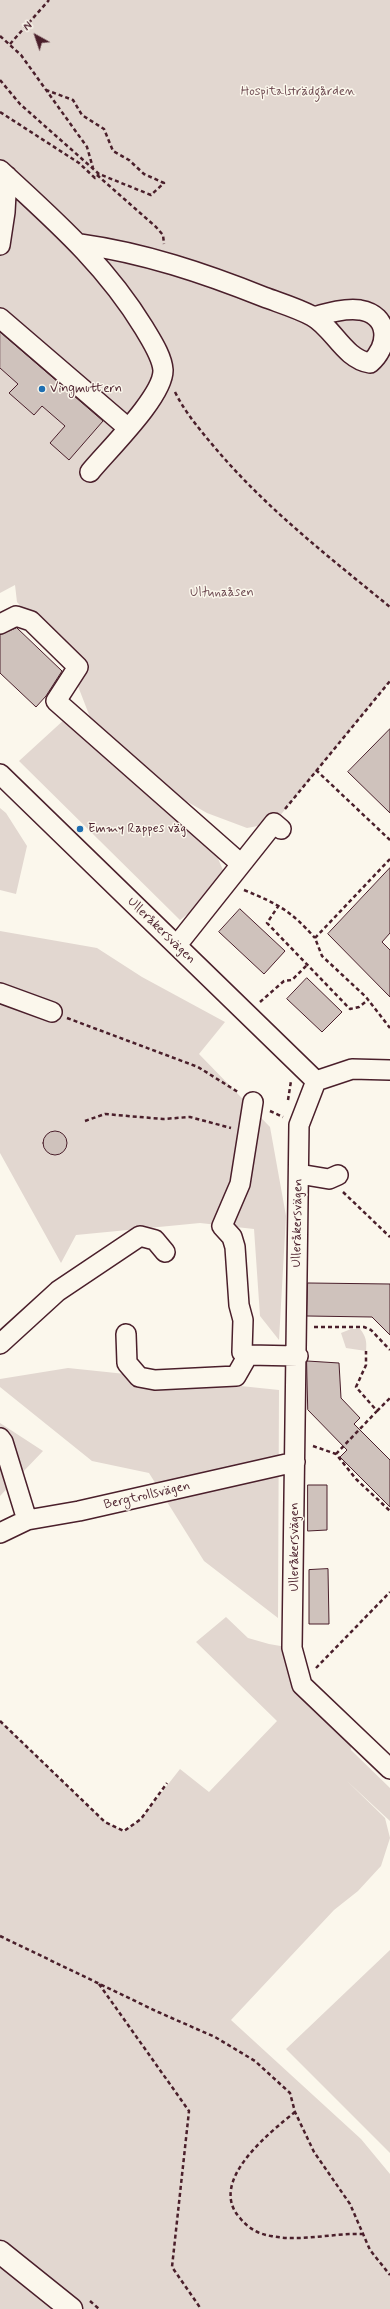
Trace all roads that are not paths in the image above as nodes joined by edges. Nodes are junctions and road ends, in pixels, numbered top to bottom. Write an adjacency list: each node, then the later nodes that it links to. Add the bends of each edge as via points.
1 (4, 173): 2 (street); 3 (street, via 5,212)
2 (80, 244): 4 (street, via 163,261 217,278); 6 (street, via 136,316 154,344 163,370 151,401)
3 (0, 245)
4 (314, 317)
5 (0, 318): 6 (street)
6 (128, 428): 7 (street)
7 (90, 472)
8 (0, 624): 11 (street, via 16,616 31,621 78,667 56,701)
9 (0, 774): 12 (street, Ulleråkersvägen)
10 (277, 826): 11 (street)
11 (241, 864): 12 (street)
12 (177, 946): 16 (street, Ulleråkersvägen)
13 (0, 993): 14 (street)
14 (52, 1012)
15 (390, 1070): 16 (street, via 352,1069)
16 (316, 1081): 18 (street, Ulleråkersvägen, via 300,1126)
17 (253, 1102): 23 (street, via 240,1184 222,1226 232,1237 235,1247 239,1305 243,1320 241,1345 242,1352)
18 (299, 1174): 19 (street); 24 (street, Ulleråkersvägen)
19 (334, 1177)
20 (165, 1252): 22 (street, via 155,1240 140,1236 58,1291)
21 (126, 1334): 23 (street, via 127,1363 139,1377 155,1380 236,1376)
22 (0, 1344)
23 (248, 1355): 24 (street)
24 (298, 1356): 26 (street, Ulleråkersvägen)
25 (0, 1438): 27 (street)
26 (295, 1462): 27 (street, Bergtrollsvägen, via 79,1511); 29 (street, Ulleråkersvägen, via 302,1543 292,1648 302,1685)
27 (27, 1520): 28 (street, Bergtrollsvägen)
28 (0, 1533)
29 (390, 1768)
30 (0, 2252): 31 (main road)
31 (71, 2309)

